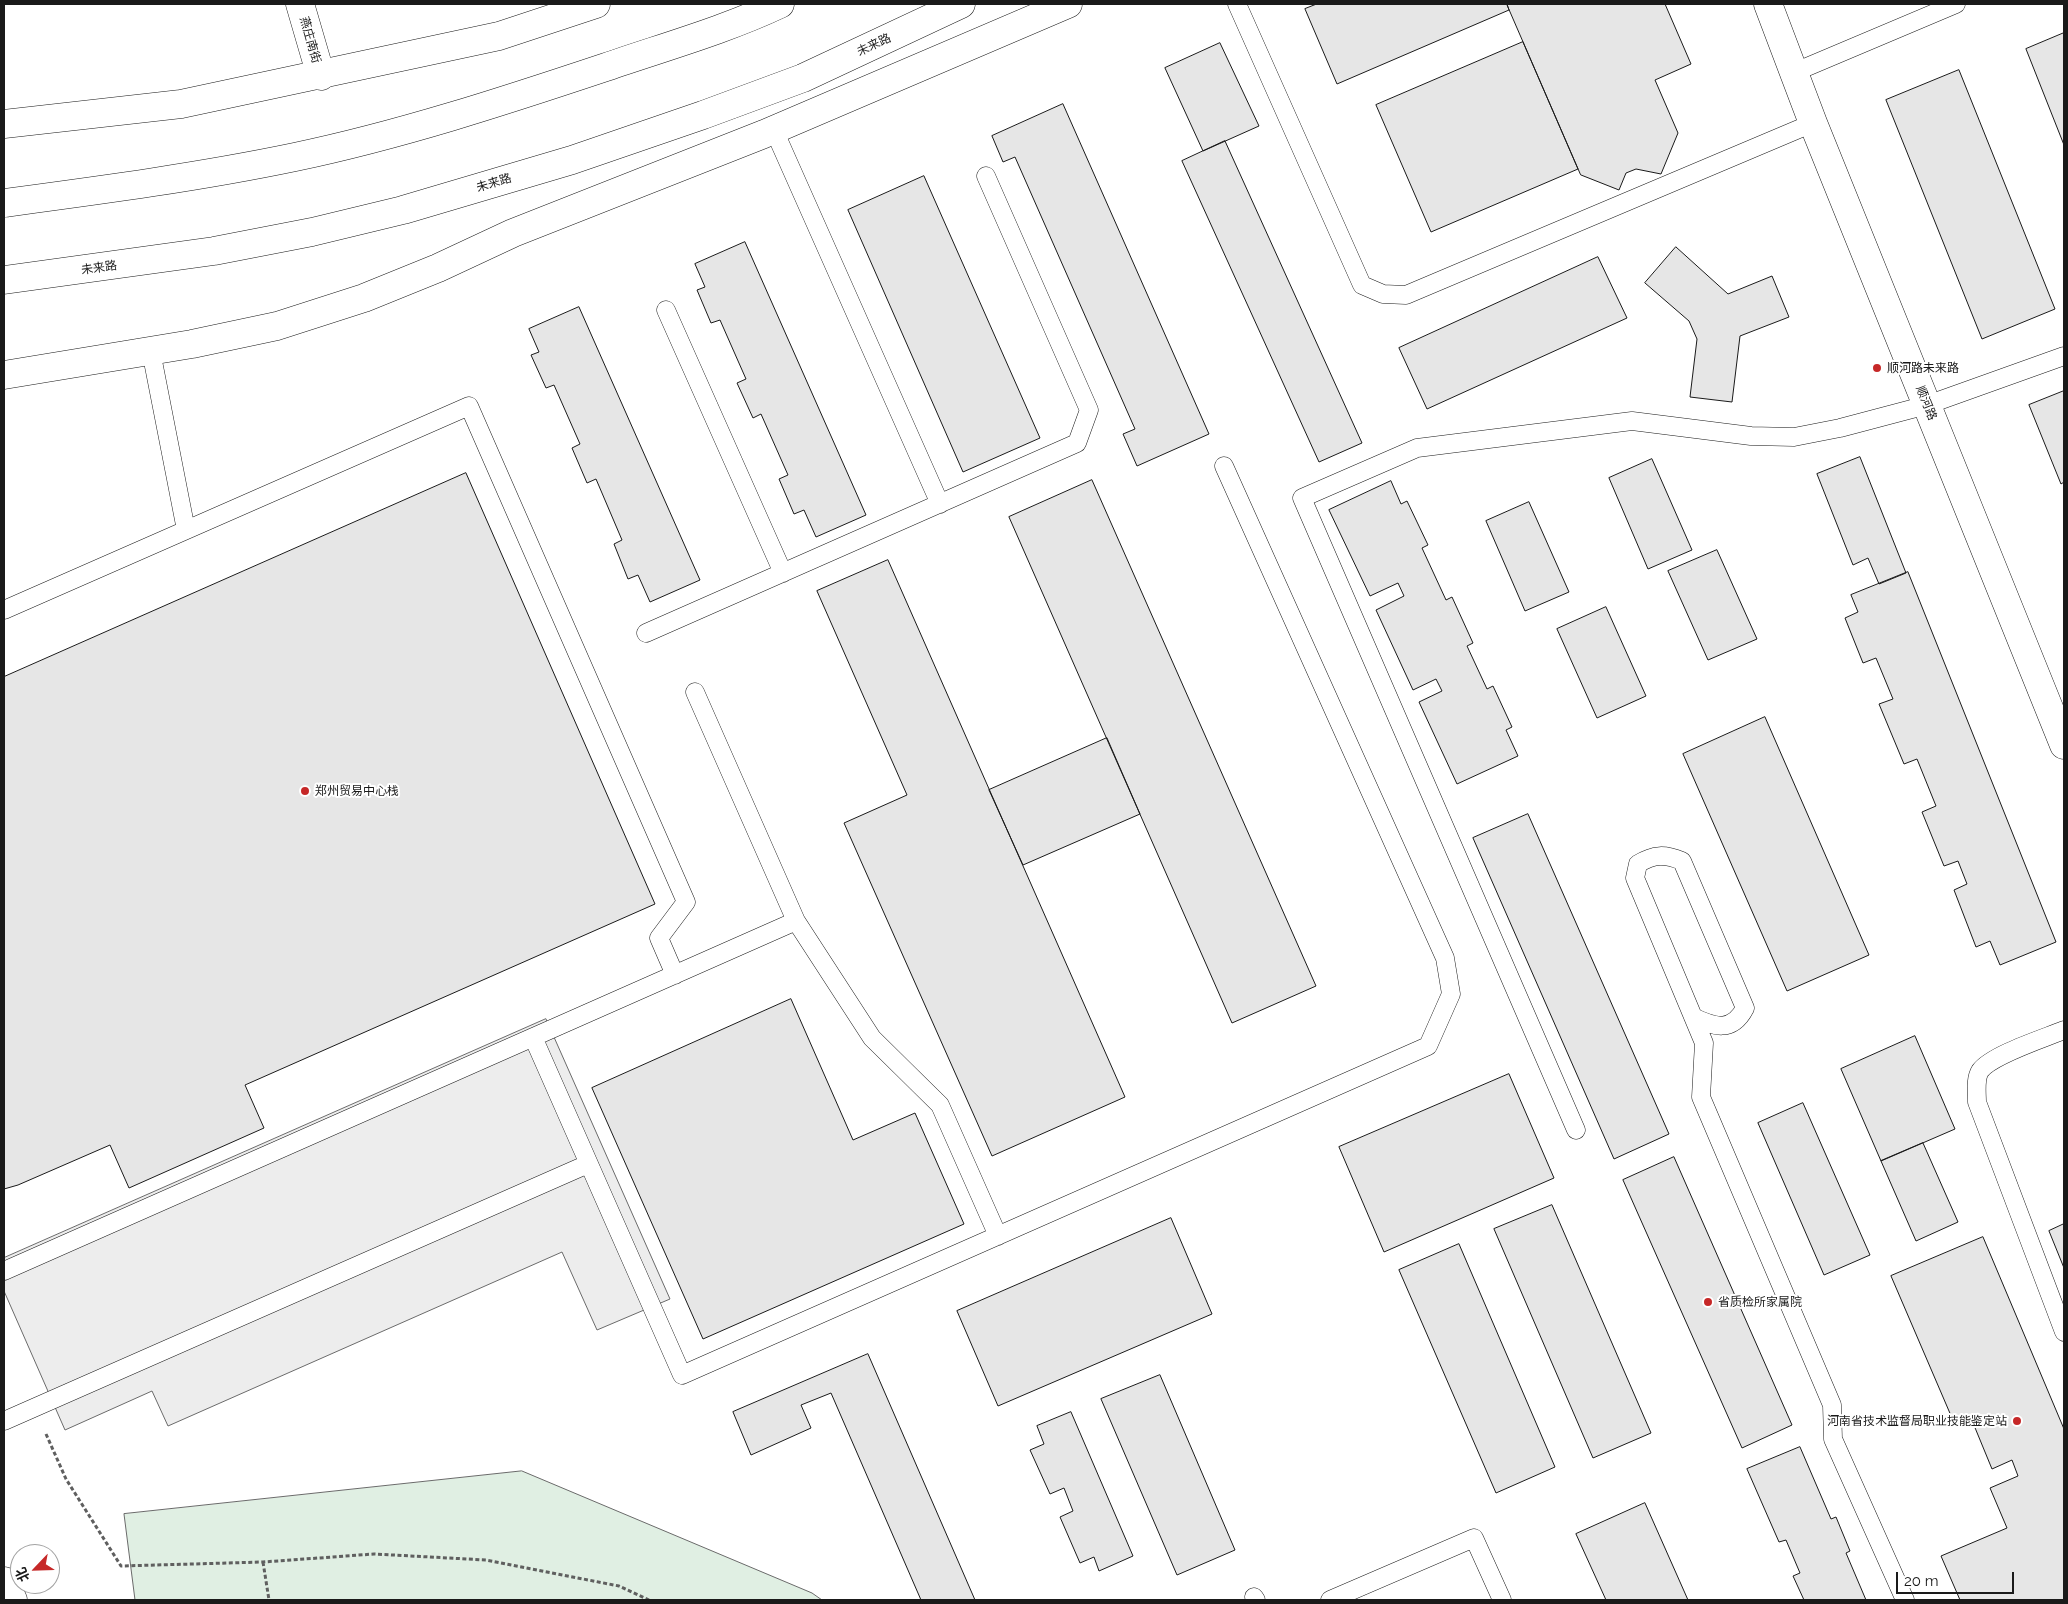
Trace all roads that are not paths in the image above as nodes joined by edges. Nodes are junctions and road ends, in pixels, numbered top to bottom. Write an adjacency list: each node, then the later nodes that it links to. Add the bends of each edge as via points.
1 (300, 4): 10 (main road, 燕庄南街)
2 (596, 4): 10 (main road, via 499,36)
3 (780, 4): 15 (main road, via 548,86 382,136 201,175)
4 (962, 4): 16 (main road, 未来路, via 803,78 703,116 572,160 403,210 214,251)
5 (1068, 4): 13 (main road)
6 (1237, 4): 11 (lane, via 1362,285 1382,294 1406,295)
7 (1768, 4): 9 (main road, 顺河路)
8 (1956, 4): 9 (lane)
9 (1795, 72): 11 (main road, 顺河路)
10 (321, 76): 12 (main road, via 181,104)
11 (1813, 123): 21 (main road, 顺河路)
12 (4, 124)
13 (774, 130): 18 (main road, via 513,233 364,298 277,326); 23 (lane)
14 (986, 176): 23 (lane, via 1089,410 1077,443)
15 (4, 203)
16 (4, 280)
17 (666, 310): 25 (lane)
18 (150, 351): 20 (main road); 24 (lane)
19 (2064, 356): 21 (lane)
20 (4, 376)
21 (1927, 405): 29 (main road, 顺河路); 35 (lane, via 1794,437 1750,436 1632,421 1417,448 1302,498)
22 (1224, 466): 37 (lane, via 1445,958 1451,994 1428,1046)
23 (940, 504): 25 (lane)
24 (186, 530): 26 (lane); 31 (lane, via 468,406 686,902 659,938)
25 (783, 573): 27 (lane)
26 (4, 610)
27 (646, 634)
28 (695, 692): 30 (lane)
29 (2064, 745)
30 (796, 921): 31 (lane); 37 (lane, via 872,1038 940,1105)
31 (675, 975): 34 (lane)
32 (1693, 1017): 32 (lane, via 1714,1027 1727,1025 1740,1018 1745,1008 1682,861 1669,856 1651,856 1638,864 1635,878); 45 (lane, via 1704,1043 1701,1097 1832,1405 1834,1439)
33 (2064, 1030): 39 (lane, via 1999,1057 1980,1071 1977,1102)
34 (533, 1038): 36 (lane); 38 (lane)
35 (1576, 1130)
36 (588, 1164): 37 (lane, via 682,1375); 40 (lane)
37 (998, 1236)
38 (4, 1271)
39 (2064, 1332)
40 (4, 1421)
41 (4, 1581): 42 (main road)
42 (13, 1600)
43 (1330, 1600): 44 (lane, via 1474,1538)
44 (1502, 1600)
45 (1905, 1600)

